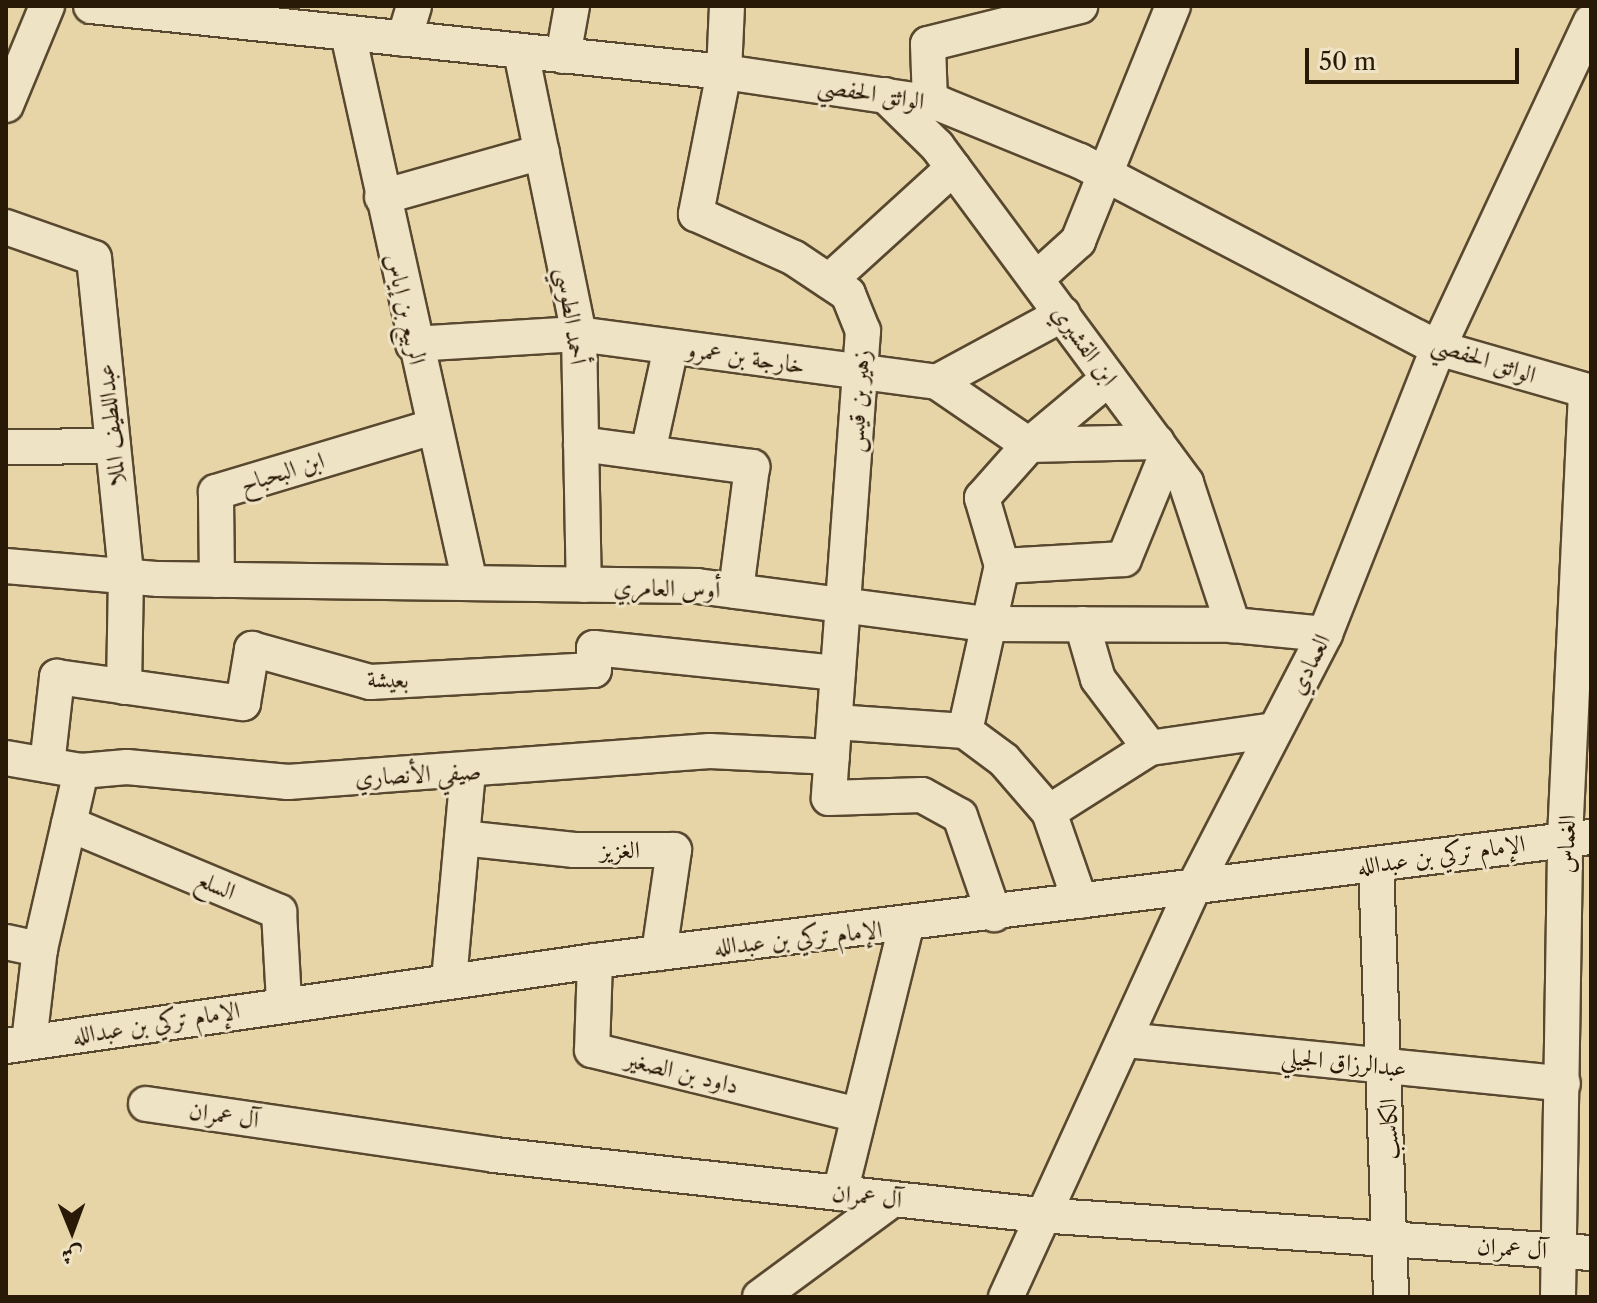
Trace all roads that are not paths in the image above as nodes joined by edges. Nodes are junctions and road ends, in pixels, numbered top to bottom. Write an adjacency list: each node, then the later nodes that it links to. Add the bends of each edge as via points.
1 (47, 6): 17 (street)
2 (91, 6): 10 (street, الواثق الحفصي)
3 (414, 6): 11 (street)
4 (572, 6): 13 (street)
5 (727, 6): 14 (street, زهير بن قيس)
6 (1080, 6): 8 (street)
7 (1173, 6): 20 (street)
8 (978, 18): 16 (street, via 928,44)
9 (1591, 22): 29 (street, العمادي)
10 (348, 34): 11 (street, الواثق الحفصي); 21 (street, الربيع بن إياس)
11 (404, 39): 12 (street, الواثق الحفصي)
12 (521, 52): 13 (street, الواثق الحفصي); 18 (street, أحمد الطوسي)
13 (563, 56): 14 (street, الواثق الحفصي)
14 (724, 72): 15 (street, الواثق الحفصي); 24 (street, زهير بن قيس, via 696,214)
15 (885, 95): 16 (street, الواثق الحفصي); 19 (street, ابن القشيري)
16 (930, 102): 20 (street, الواثق الحفصي)
17 (6, 105)
18 (542, 152): 21 (street); 26 (street, أحمد الطوسي)
19 (953, 168): 23 (street, ابن القشيري); 24 (street)
20 (1101, 173): 23 (street, via 1078,241); 29 (street, الواثق الحفصي)
21 (382, 197): 27 (street, الربيع بن إياس)
22 (6, 227): 37 (street, عبداللطيف الملا, via 94,258)
23 (1036, 279): 25 (street, ابن القشيري)
24 (829, 281): 30 (street, زهير بن قيس, via 848,294 863,331)
25 (1063, 314): 31 (street, ابن القشيري); 32 (street)
26 (579, 334): 27 (street, خارجة بن عمرو); 28 (street, خارجة بن عمرو); 35 (street, أحمد الطوسي)
27 (413, 344): 34 (street, الربيع بن إياس)
28 (671, 347): 30 (street, خارجة بن عمرو); 40 (street)
29 (1438, 348): 33 (street, الواثق الحفصي); 53 (street, العمادي)
30 (860, 372): 32 (street, خارجة بن عمرو); 49 (street, زهير بن قيس)
31 (1109, 378): 36 (street); 39 (street, ابن القشيري)
32 (937, 382): 36 (street)
33 (1588, 391): 41 (street, الغماس)
34 (433, 427): 45 (street, ابن البحباح, via 216,492); 46 (street, الربيع بن إياس)
35 (581, 444): 40 (street); 47 (street, أحمد الطوسي)
36 (1029, 445): 39 (street); 43 (street, via 982,498)
37 (113, 446): 38 (street); 44 (street, عبداللطيف الملا)
38 (6, 447)
39 (1161, 449): 43 (street, via 1124,559); 52 (street, ابن القشيري, via 1186,483)
40 (648, 452): 48 (street, via 752,467)
41 (1586, 520): 68 (street, الغماس)
42 (6, 566): 44 (street, أوس العامري)
43 (1002, 566): 50 (street)
44 (126, 575): 45 (street, أوس العامري); 55 (street, عبداللطيف الملا)
45 (217, 580): 46 (street, أوس العامري)
46 (470, 583): 47 (street, أوس العامري)
47 (584, 585): 48 (street, أوس العامري)
48 (736, 591): 49 (street, أوس العامري)
49 (843, 605): 50 (street, أوس العامري); 54 (street, زهير بن قيس)
50 (994, 624): 51 (street, أوس العامري); 58 (street)
51 (1082, 624): 52 (street, أوس العامري); 59 (street, via 1098,679)
52 (1233, 625): 53 (street, أوس العامري)
53 (1325, 634): 57 (street, العمادي)
54 (838, 673): 55 (street, بعيشة, via 594,648 594,670 370,682 252,649 243,703); 56 (street, زهير بن قيس)
55 (124, 687): 62 (street, بعيشة, via 57,677)
56 (835, 722): 58 (street); 60 (street, زهير بن قيس)
57 (1275, 730): 59 (street); 70 (street, العمادي)
58 (965, 731): 65 (street, via 1004,760)
59 (1150, 748): 65 (street)
60 (832, 757): 64 (street, صيفي الأنصاري, via 710,751); 72 (street, زهير بن قيس, via 829,798 922,795 960,816)
61 (6, 758): 62 (street, صيفي الأنصاري)
62 (47, 765): 63 (street, صيفي الأنصاري)
63 (81, 771): 64 (street, صيفي الأنصاري, via 127,767 288,782); 66 (street)
64 (468, 772): 67 (street)
65 (1049, 812): 71 (street)
66 (69, 824): 75 (street); 79 (street, السلع, via 279,912)
67 (462, 838): 76 (street, الغزيز, via 574,850 674,850); 78 (street)
68 (1578, 838): 69 (street, الإمام تركي بن عبدالله); 83 (street, الغماس)
69 (1376, 864): 70 (street, الإمام تركي بن عبدالله); 82 (street, الكاسب)
70 (1195, 885): 71 (street, الإمام تركي بن عبدالله); 80 (street, العمادي)
71 (1080, 901): 72 (street, الإمام تركي بن عبدالله)
72 (994, 914): 73 (street, الإمام تركي بن عبدالله)
73 (906, 926): 76 (street, الإمام تركي بن عبدالله); 85 (street)
74 (6, 942): 75 (street)
75 (40, 949): 81 (street)
76 (659, 953): 77 (street, الإمام تركي بن عبدالله)
77 (595, 961): 78 (street, الإمام تركي بن عبدالله); 85 (street, داود بن الصغير, via 592,1050)
78 (449, 980): 79 (street, الإمام تركي بن عبدالله)
79 (284, 1002): 81 (street, الإمام تركي بن عبدالله)
80 (1126, 1040): 82 (street, عبدالرزاق الجيلي); 88 (street, العمادي)
81 (17, 1044)
82 (1387, 1066): 83 (street, عبدالرزاق الجيلي); 89 (street, الكاسب)
83 (1563, 1084): 90 (street, الغماس)
84 (146, 1104): 86 (street, آل عمران, via 494,1155)
85 (858, 1115): 86 (street)
86 (840, 1193): 87 (street, آل عمران)
87 (893, 1199): 88 (street, آل عمران); 91 (street)
88 (1039, 1215): 89 (street, آل عمران); 92 (street, العمادي)
89 (1392, 1240): 90 (street, آل عمران); 93 (street, الكاسب)
90 (1576, 1252): 94 (street, الغماس)
91 (760, 1297)
92 (1006, 1297)
93 (1391, 1297)
94 (1558, 1297)

